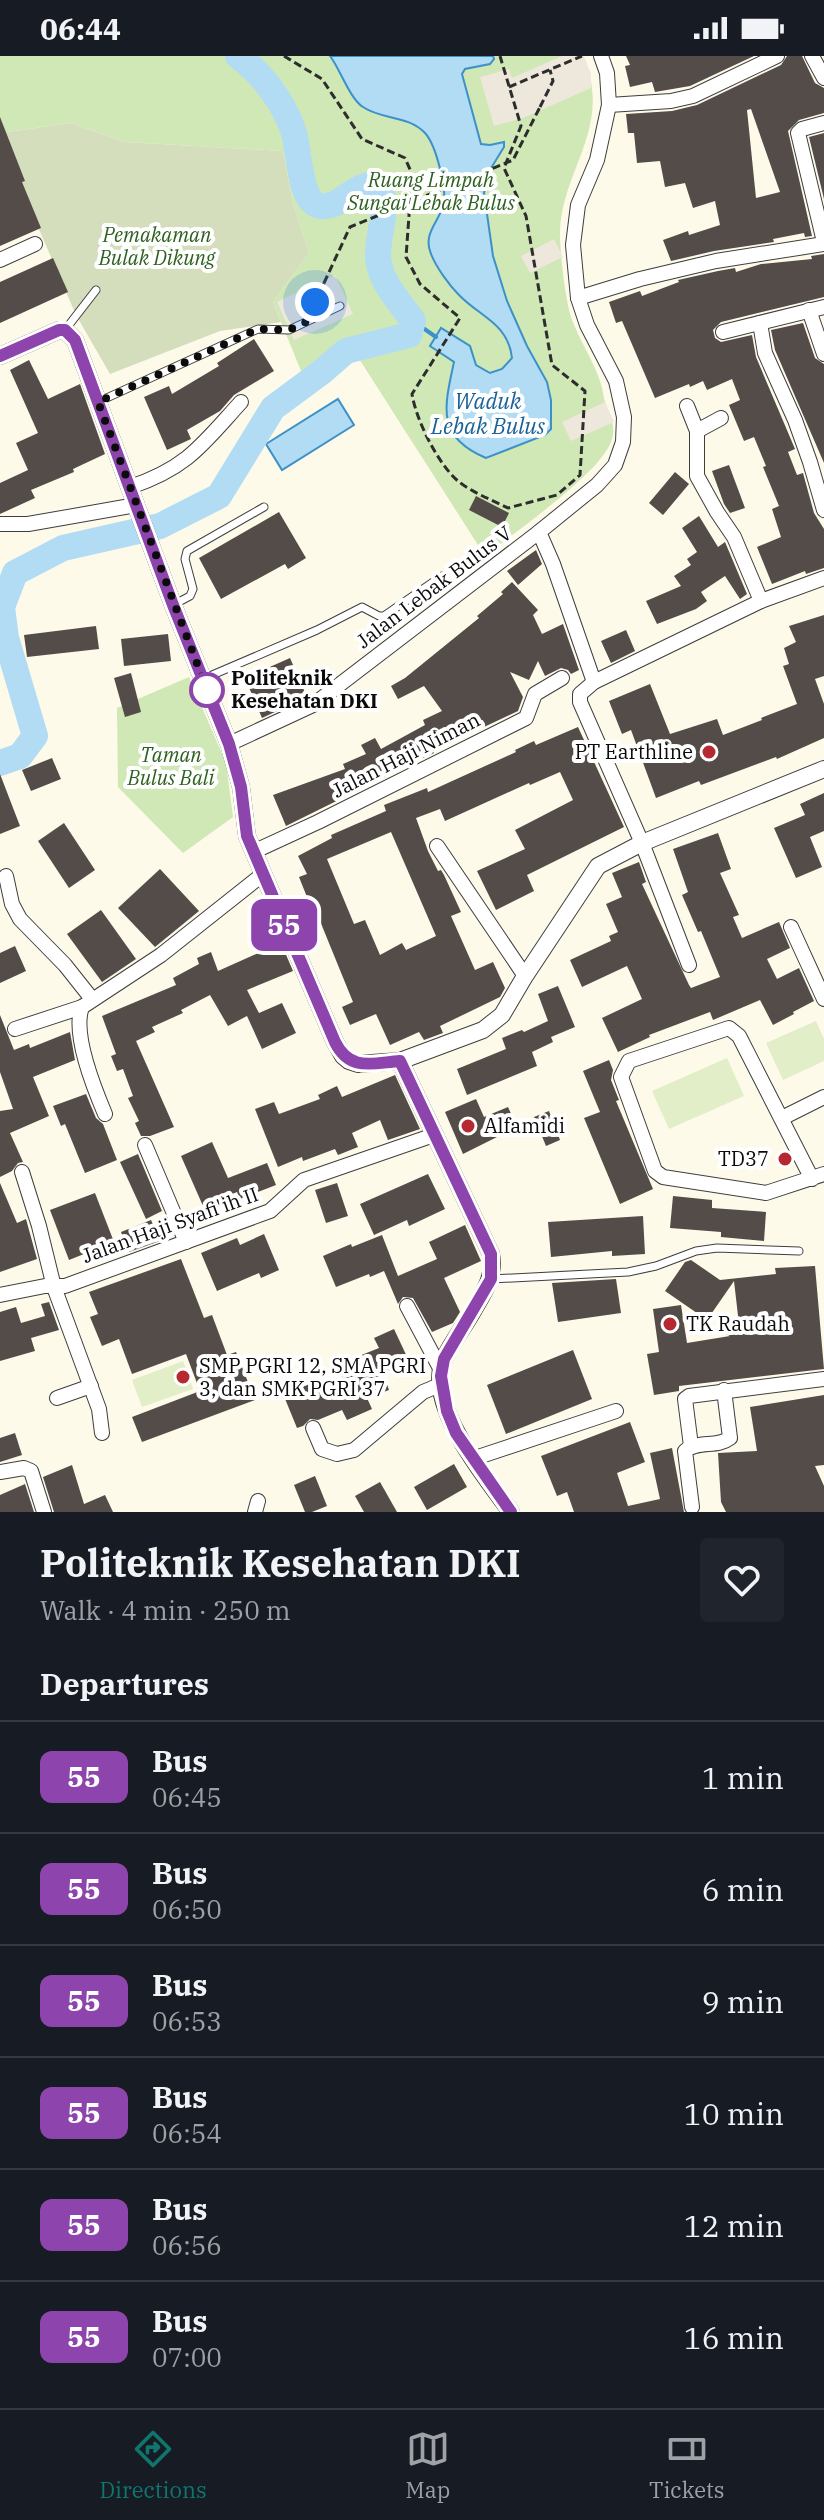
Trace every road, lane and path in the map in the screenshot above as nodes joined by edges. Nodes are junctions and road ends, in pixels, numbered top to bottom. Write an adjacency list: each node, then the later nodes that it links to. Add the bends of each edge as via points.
1 (284, 56): 9 (path, via 322,79 362,139 405,158 412,174 406,257 420,284 460,318 412,394 415,411 459,481 508,508 557,495 580,475 585,391 552,365 526,216 504,168 521,126)
2 (500, 56): 9 (path)
3 (582, 56): 7 (path)
4 (601, 56): 10 (street, Jalan Lebak Bulus V)
5 (777, 56): 10 (street, via 693,96)
6 (812, 56): 8 (street)
7 (550, 70): 9 (path); 19 (path, bridge, via 553,81 513,160 350,227)
8 (824, 78)
9 (509, 87)
10 (609, 105): 16 (street, Jalan Lebak Bulus V, via 597,160 578,205 573,245)
11 (824, 123): 12 (street, via 798,133)
12 (824, 243): 16 (street, via 716,261)
13 (35, 244): 14 (street)
14 (0, 260)
15 (96, 290): 21 (lane)
16 (578, 298): 35 (street, Jalan Lebak Bulus V, via 616,381 623,442 615,465 597,485)
17 (340, 306): 19 (lane)
18 (817, 308): 20 (street); 23 (street)
19 (306, 322): 25 (lane, via 289,330 258,329)
20 (760, 323): 22 (street); 33 (street, via 765,353 795,420)
21 (65, 330): 24 (street); 25 (street, via 75,340)
22 (723, 332)
23 (824, 354)
24 (0, 356)
25 (98, 402): 30 (street)
26 (241, 402): 30 (street, via 176,468)
27 (687, 406): 29 (street)
28 (721, 418): 29 (street)
29 (697, 431): 38 (street, via 697,476 734,537)
30 (130, 487): 32 (street)
31 (264, 507): 39 (lane, via 187,551 193,589)
32 (138, 510): 34 (street); 39 (street)
33 (824, 510)
34 (0, 524)
35 (539, 532): 42 (street, Jalan Lebak Bulus V); 43 (street, Jalan Lebak Bulus V, via 313,705)
36 (442, 576): 41 (lane, via 384,616 362,607)
37 (824, 578): 38 (street)
38 (761, 601): 42 (street)
39 (173, 605): 41 (street)
40 (562, 678): 47 (street, Jalan Haji Niman, via 535,694 526,718)
41 (203, 679): 43 (street)
42 (594, 682): 45 (street, via 580,694 580,702)
43 (229, 744): 47 (street)
44 (824, 769): 45 (street)
45 (642, 843): 51 (street); 52 (street, via 592,873)
46 (437, 846): 52 (street)
47 (253, 852): 48 (street)
48 (262, 875): 54 (street, via 161,955); 56 (street, via 343,1056 358,1064)
49 (6, 876): 54 (street, via 20,919 65,965)
50 (791, 927): 53 (street)
51 (689, 965)
52 (525, 976): 56 (street, via 502,1015 483,1030)
53 (823, 993)
54 (87, 1003): 55 (street); 58 (street, via 79,1014 83,1049)
55 (15, 1029)
56 (400, 1061): 60 (street)
57 (824, 1097): 59 (street)
58 (105, 1114)
59 (782, 1118): 63 (street); 63 (street, via 739,1036 729,1028 629,1061 621,1077 655,1171 663,1177 766,1193)
60 (434, 1135): 64 (street, Jalan Haji Syafi'ih II, via 304,1180 270,1211); 66 (street, via 489,1247)
61 (145, 1145): 64 (street)
62 (22, 1172): 67 (street)
63 (818, 1177)
64 (186, 1242): 67 (street, Jalan Haji Syafi'ih II)
65 (799, 1251): 66 (lane, via 717,1248 628,1272)
66 (491, 1279): 70 (street, via 444,1359)
67 (54, 1287): 68 (street, Jalan Haji Syafi'ih II); 72 (street)
68 (0, 1295)
69 (407, 1306): 70 (street)
70 (442, 1377): 76 (street, via 354,1450 337,1454 322,1449); 79 (street, via 447,1411)
71 (824, 1379): 73 (street)
72 (91, 1386): 74 (street); 77 (street)
73 (724, 1390): 78 (street, via 685,1399); 78 (street, via 730,1438)
74 (57, 1398)
75 (616, 1411): 79 (street)
76 (313, 1428)
77 (102, 1433)
78 (691, 1446): 81 (street, via 685,1453)
79 (472, 1459): 83 (street)
80 (0, 1472): 82 (street, via 31,1471)
81 (692, 1507)
82 (44, 1512)
83 (511, 1512)

